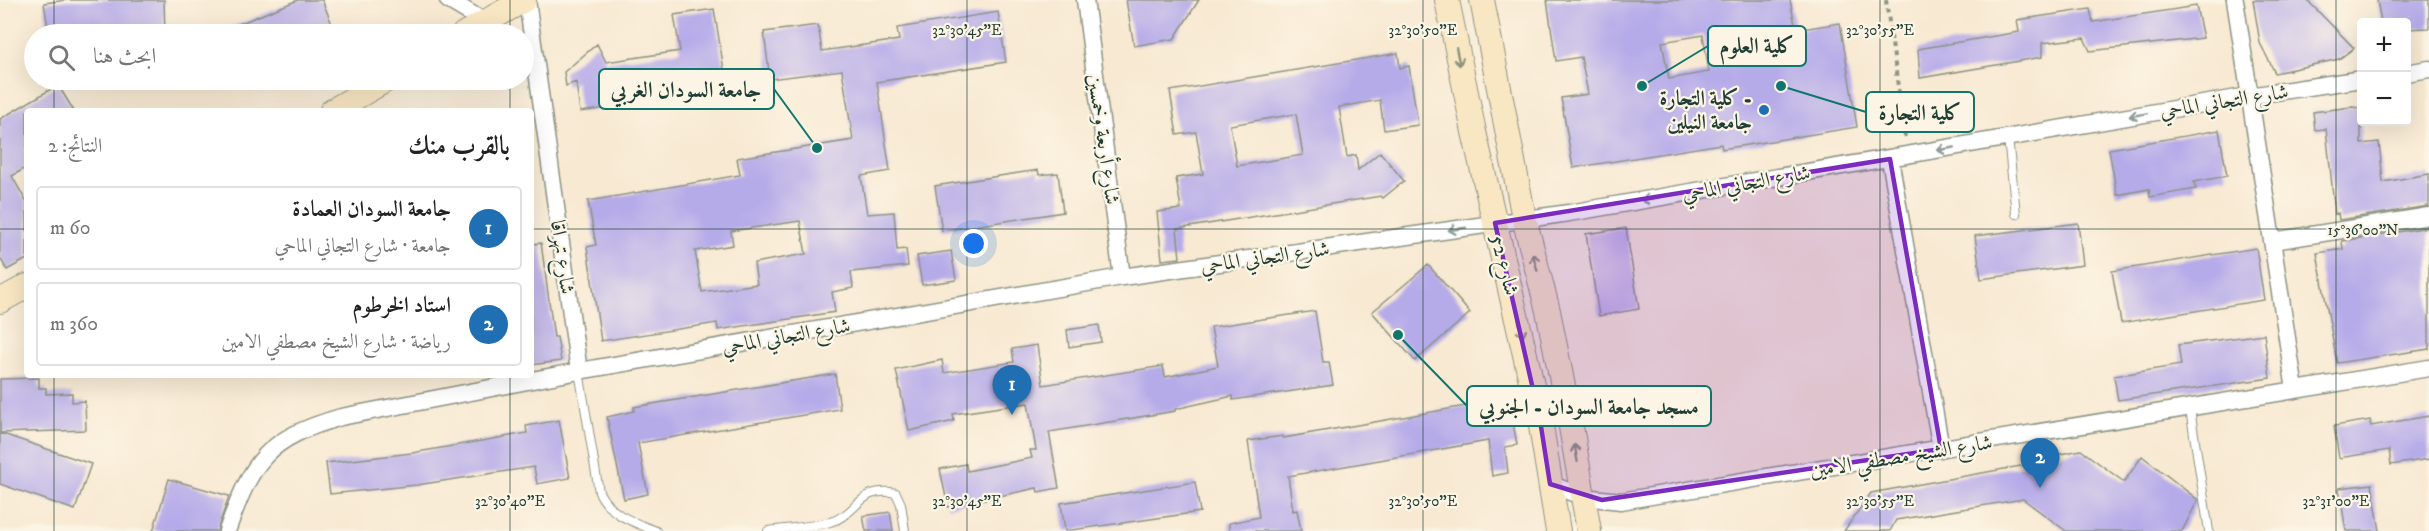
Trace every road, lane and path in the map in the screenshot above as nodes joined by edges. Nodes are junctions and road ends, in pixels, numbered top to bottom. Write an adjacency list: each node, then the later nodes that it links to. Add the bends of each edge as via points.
1 (448, 0): 8 (street)
2 (526, 0): 8 (street); 10 (street, شارع تهراقا)
3 (1085, 0): 26 (street, شارع أربعة وخمسين)
4 (1447, 0): 24 (street, شارع 52, one-way to 24)
5 (1482, 0): 23 (street, شارع 52)
6 (1886, 0): 19 (path)
7 (2235, 0): 16 (street)
8 (485, 22): 9 (street)
9 (482, 24)
10 (529, 24)
11 (534, 56): 30 (street, شارع تهراقا)
12 (2429, 69): 13 (street)
13 (2411, 71)
14 (2357, 80): 16 (street, شارع التجاني الماحي)
15 (369, 90): 17 (street)
16 (2249, 96): 18 (street, شارع التجاني الماحي, one-way to 18); 25 (street)
17 (337, 108)
18 (2008, 138): 19 (street, شارع التجاني الماحي, one-way to 19); 21 (lane)
19 (1908, 156): 20 (street, شارع التجاني الماحي)
20 (1890, 159): 23 (street, شارع التجاني الماحي, one-way to 23); 33 (street)
21 (2016, 214)
22 (2429, 216): 25 (street)
23 (1524, 218): 24 (street, شارع التجاني الماحي); 35 (street, شارع 52, one-way to 23, via 1548,311)
24 (1495, 223): 26 (street, شارع التجاني الماحي, one-way to 26); 34 (street, شارع 52, one-way to 34, via 1540,420)
25 (2273, 241): 31 (street)
26 (1122, 277): 30 (street, شارع التجاني الماحي)
27 (24, 288): 28 (street)
28 (0, 301)
29 (2429, 368): 31 (street, شارع الشيخ مصطفي الامين)
30 (579, 371): 36 (street, شارع التجاني الماحي, via 341,417 304,428 276,443 254,466); 37 (lane, via 599,492 605,506)
31 (2295, 390): 32 (street, شارع الشيخ مصطفي الامين)
32 (2190, 409): 33 (street, شارع الشيخ مصطفي الامين); 42 (lane)
33 (1941, 449): 35 (street, شارع الشيخ مصطفي الامين, via 1620,501)
34 (1550, 484): 35 (street, شارع الشيخ مصطفي الامين); 40 (street, شارع 52)
35 (1583, 497): 41 (street, شارع 52)
36 (227, 531)
37 (656, 531)
38 (768, 531): 39 (lane, via 831,522 844,516 861,498 883,490 896,493)
39 (905, 531)
40 (1558, 531)
41 (1589, 531)
42 (2209, 531)

